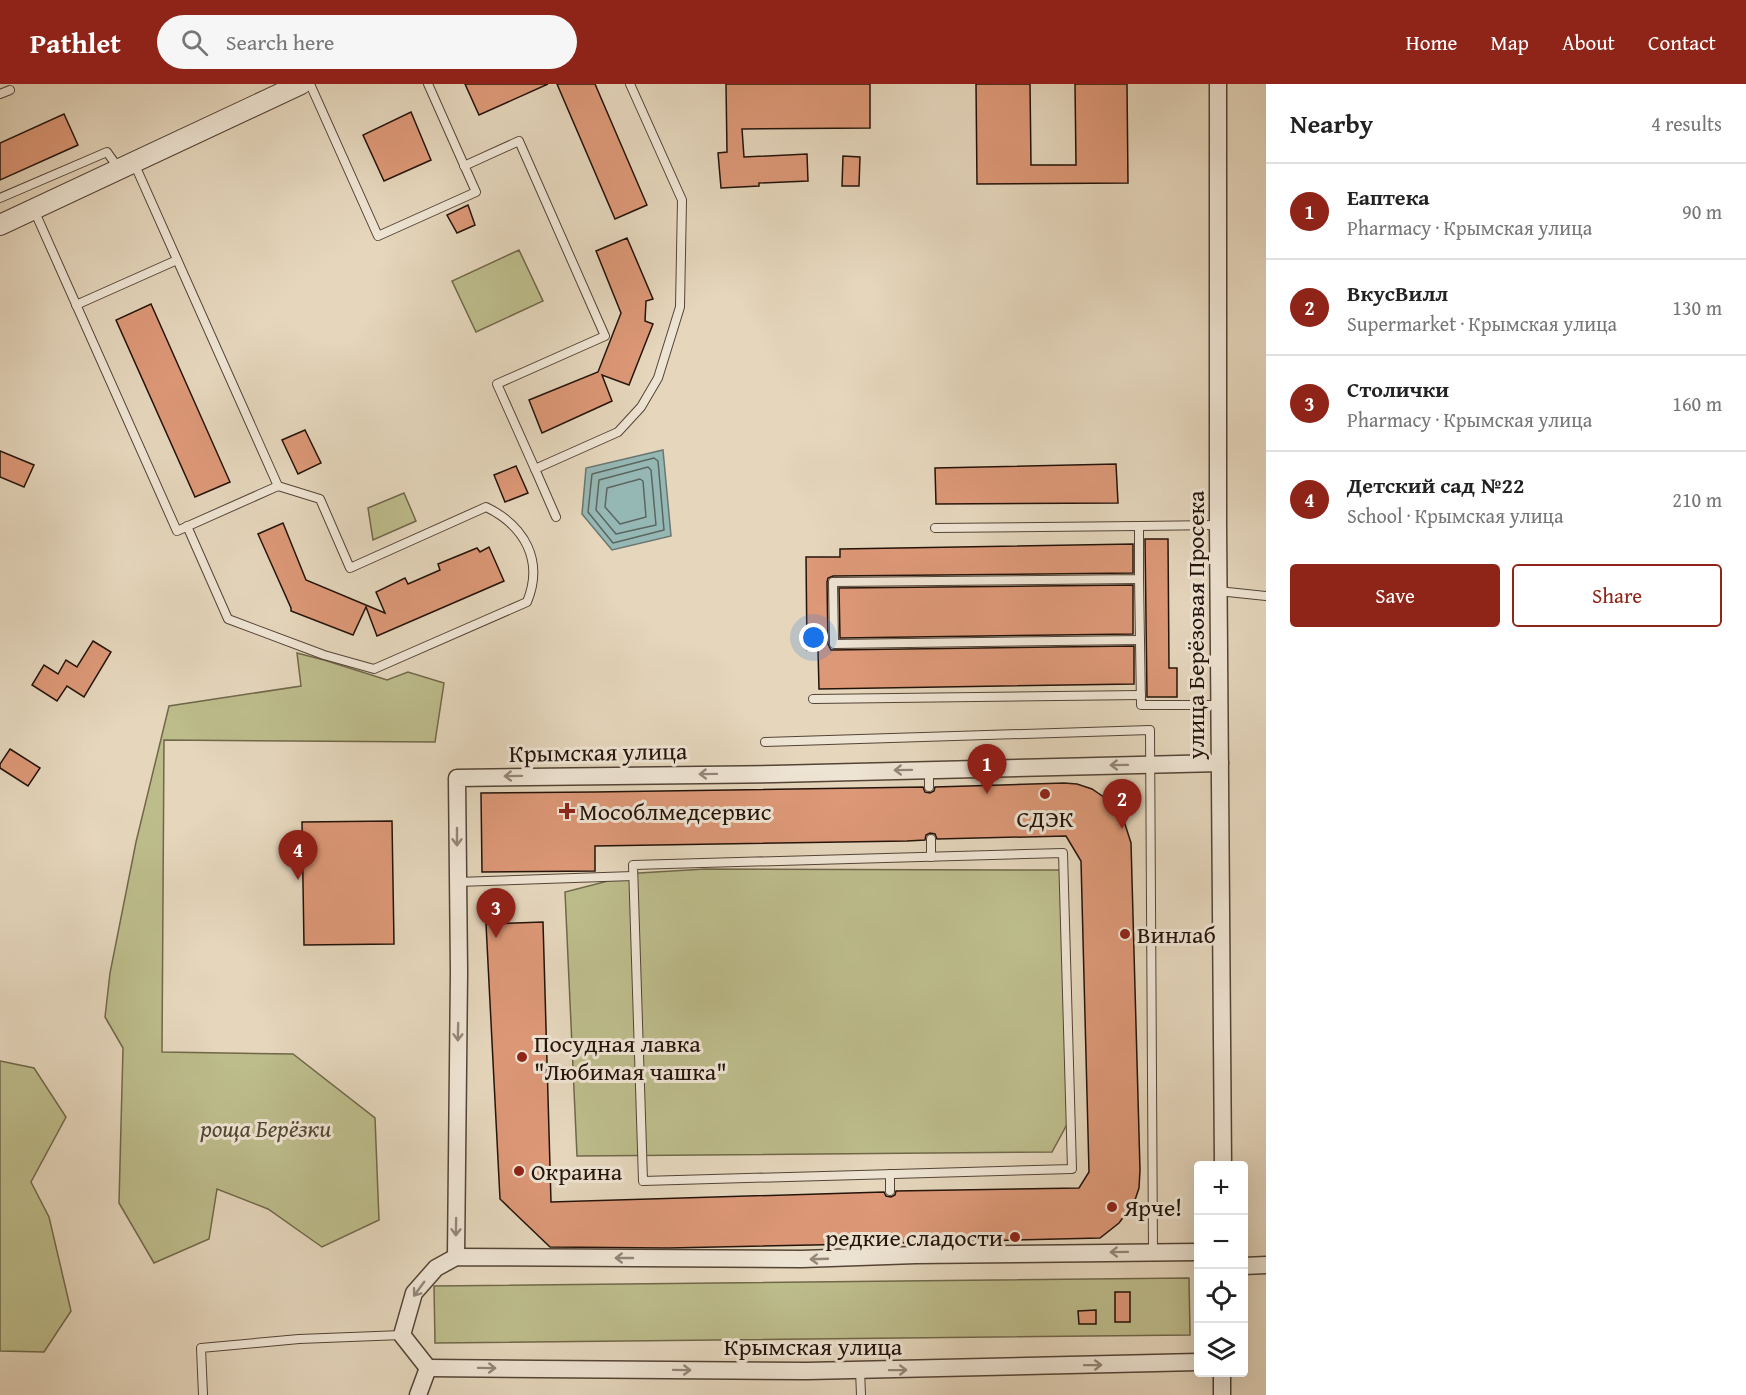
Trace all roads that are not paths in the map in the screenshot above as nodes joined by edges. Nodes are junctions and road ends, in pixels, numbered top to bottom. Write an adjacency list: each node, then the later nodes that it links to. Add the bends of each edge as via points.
1 (301, 84): 8 (street)
2 (310, 84): 9 (lane, via 378,236 476,192)
3 (428, 84): 9 (lane)
4 (630, 84): 15 (lane, via 682,200 680,307 658,378 641,407 618,432)
5 (1218, 84): 18 (street, улица Берёзовая Просека)
6 (10, 90): 7 (lane)
7 (0, 94)
8 (126, 166): 10 (lane, via 106,152); 11 (street); 13 (lane)
9 (464, 166): 15 (lane, via 519,141 605,336 497,384)
10 (0, 198)
11 (34, 209): 12 (street); 14 (lane)
12 (0, 225)
13 (177, 260): 14 (lane); 16 (lane)
14 (76, 305): 19 (lane, via 177,531)
15 (535, 469): 17 (lane)
16 (278, 486): 19 (lane); 19 (lane, via 320,500 350,568 486,507 510,521 527,545 534,571 527,602 374,669 228,619)
17 (556, 517)
18 (1218, 525): 20 (lane); 23 (street, улица Берёзовая Просека)
19 (187, 526)
20 (1139, 526): 21 (lane); 22 (lane)
21 (935, 528)
22 (1139, 579): 25 (lane); 25 (lane, via 833,582 834,644)
23 (1218, 591): 24 (lane); 28 (street, улица Берёзовая Просека)
24 (1266, 596)
25 (1140, 640): 26 (lane)
26 (1141, 695): 27 (lane); 28 (lane, via 1141,705)
27 (813, 699)
28 (1219, 705): 30 (street, улица Берёзовая Просека)
29 (765, 742): 31 (lane, via 1150,730)
30 (1220, 763): 31 (street, Крымская улица); 36 (street, улица Берёзовая Просека)
31 (1151, 764): 35 (street, Крымская улица, one-way to 35, via 929,778 457,778); 39 (lane)
32 (931, 839): 33 (lane)
33 (931, 857): 34 (lane, via 633,866); 37 (lane, via 1063,854 1072,1169)
34 (633, 876): 35 (lane); 37 (lane, via 643,1181)
35 (457, 882): 41 (street, Крымская улица, one-way to 41)
36 (1223, 1161)
37 (890, 1174): 38 (lane)
38 (890, 1191)
39 (1153, 1252): 40 (street); 41 (street, one-way to 41, via 893,1249 802,1259)
40 (1194, 1252)
41 (456, 1257): 44 (street, one-way to 44, via 436,1268 414,1293)
42 (1266, 1265): 43 (street)
43 (1248, 1266)
44 (402, 1335): 46 (street); 49 (lane, via 201,1348)
45 (1194, 1362): 47 (street, Крымская улица, one-way to 45)
46 (428, 1368): 47 (street, Крымская улица, one-way to 47); 50 (street)
47 (860, 1370): 51 (lane)
48 (1222, 1377): 52 (street)
49 (202, 1395)
50 (418, 1395)
51 (861, 1395)
52 (1222, 1395)

